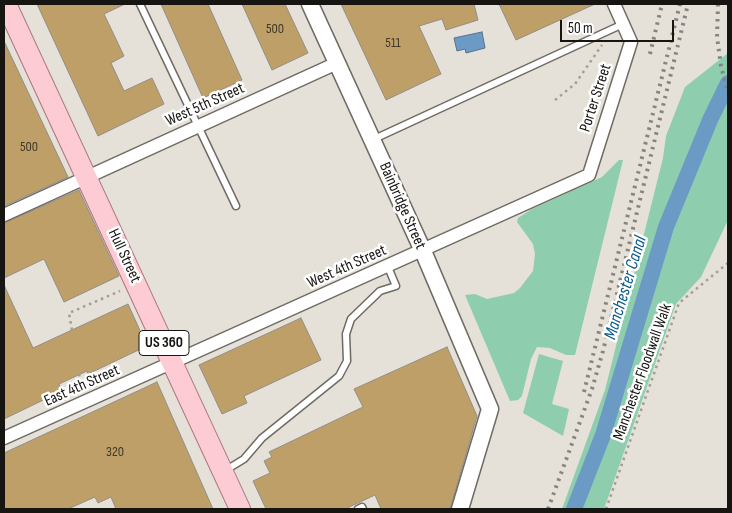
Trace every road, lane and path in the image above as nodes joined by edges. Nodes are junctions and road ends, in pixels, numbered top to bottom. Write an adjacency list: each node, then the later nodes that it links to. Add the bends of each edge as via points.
1 (6, 4): 12 (main road, Hull Street / US 360)
2 (140, 4): 9 (lane)
3 (310, 4): 7 (street, Bainbridge Street)
4 (614, 4): 5 (street, Porter Street)
5 (623, 24): 10 (lane); 11 (street, Porter Street, via 631,42)
6 (602, 44): 8 (path, via 603,47 575,84)
7 (337, 63): 9 (street, West 5th Street); 10 (street, Bainbridge Street)
8 (555, 100)
9 (196, 127): 12 (street, West 5th Street); 13 (lane)
10 (372, 140): 15 (street, Bainbridge Street)
11 (589, 175): 15 (street, West 4th Street)
12 (87, 176): 14 (street, West 5th Street); 20 (main road, Hull Street / US 360)
13 (236, 206)
14 (4, 215)
15 (423, 251): 17 (street, West 4th Street); 28 (street, Bainbridge Street, via 490,409)
16 (728, 263): 29 (path, Manchester Floodwall Walk, via 679,303)
17 (388, 267): 20 (street, West 4th Street); 24 (lane, via 396,286 380,292 351,319 346,334 347,361 339,376 262,438 244,459)
18 (126, 289): 19 (path, via 69,313)
19 (72, 330)
20 (173, 363): 23 (street, East 4th Street); 24 (main road, Hull Street / US 360)
21 (80, 374): 22 (path)
22 (82, 386)
23 (4, 438)
24 (222, 471): 25 (main road, Hull Street / US 360)
25 (240, 509)
26 (358, 509): 27 (lane)
27 (363, 509)
28 (460, 509)
29 (606, 509)

